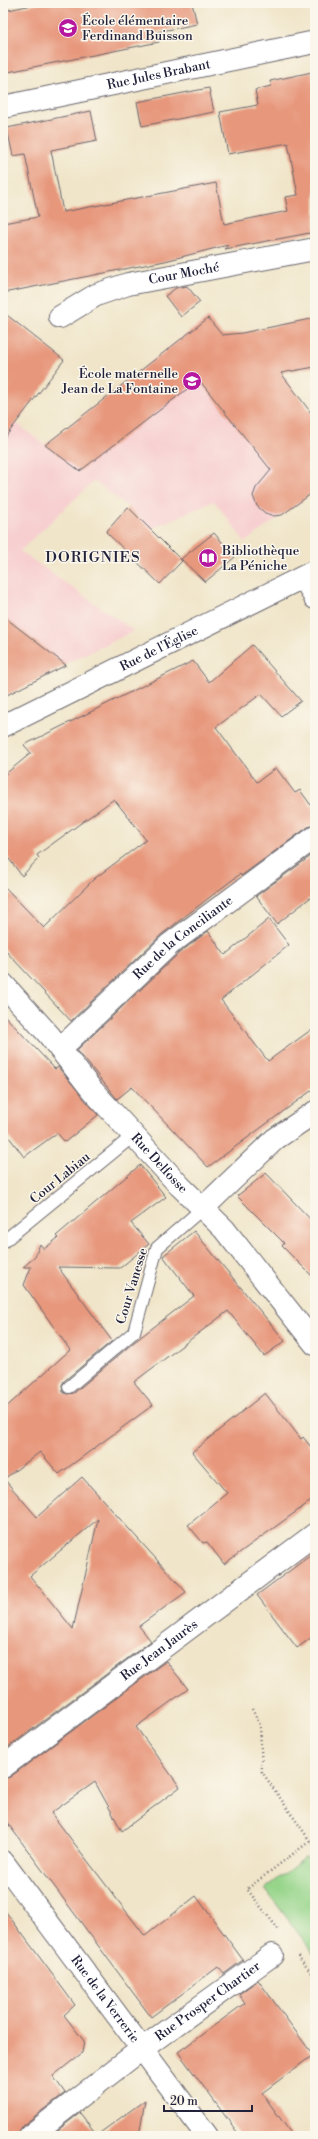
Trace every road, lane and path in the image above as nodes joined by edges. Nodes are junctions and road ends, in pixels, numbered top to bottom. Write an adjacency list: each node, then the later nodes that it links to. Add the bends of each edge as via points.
1 (315, 42): 2 (street, Rue Jules Brabant)
2 (3, 107)
3 (315, 249): 4 (street, Cour Moché, via 128,284 96,295)
4 (60, 317)
5 (309, 574): 6 (street); 7 (street, Rue de l'Église)
6 (315, 598)
7 (3, 726)
8 (315, 836): 10 (street, Rue de la Conciliante, via 170,944)
9 (3, 984): 10 (street, Rue Delfosse)
10 (60, 1049): 12 (street, Rue Delfosse, via 83,1079)
11 (315, 1112): 13 (street, via 275,1139)
12 (134, 1135): 13 (street, Rue Delfosse); 14 (lane, Cour Labiau)
13 (203, 1208): 15 (street, Rue Delfosse, via 224,1229); 16 (lane, Cour Vanesse, via 157,1248 134,1332)
14 (3, 1242)
15 (312, 1334)
16 (69, 1387)
17 (315, 1534): 19 (street, Rue Jean Jaurès)
18 (252, 1709): 20 (path, via 260,1725 262,1772)
19 (3, 1766)
20 (310, 1841): 21 (path); 23 (path, via 247,1889)
21 (315, 1848)
22 (3, 1862): 27 (street, Rue de la Verrerie)
23 (279, 1930)
24 (297, 1954): 26 (path)
25 (272, 1955): 27 (street, Rue Prosper Chartier)
26 (315, 1978)
27 (143, 2048): 28 (street, Rue Prosper Chartier); 29 (street, Rue de la Verrerie)
28 (30, 2136)
29 (207, 2136)

